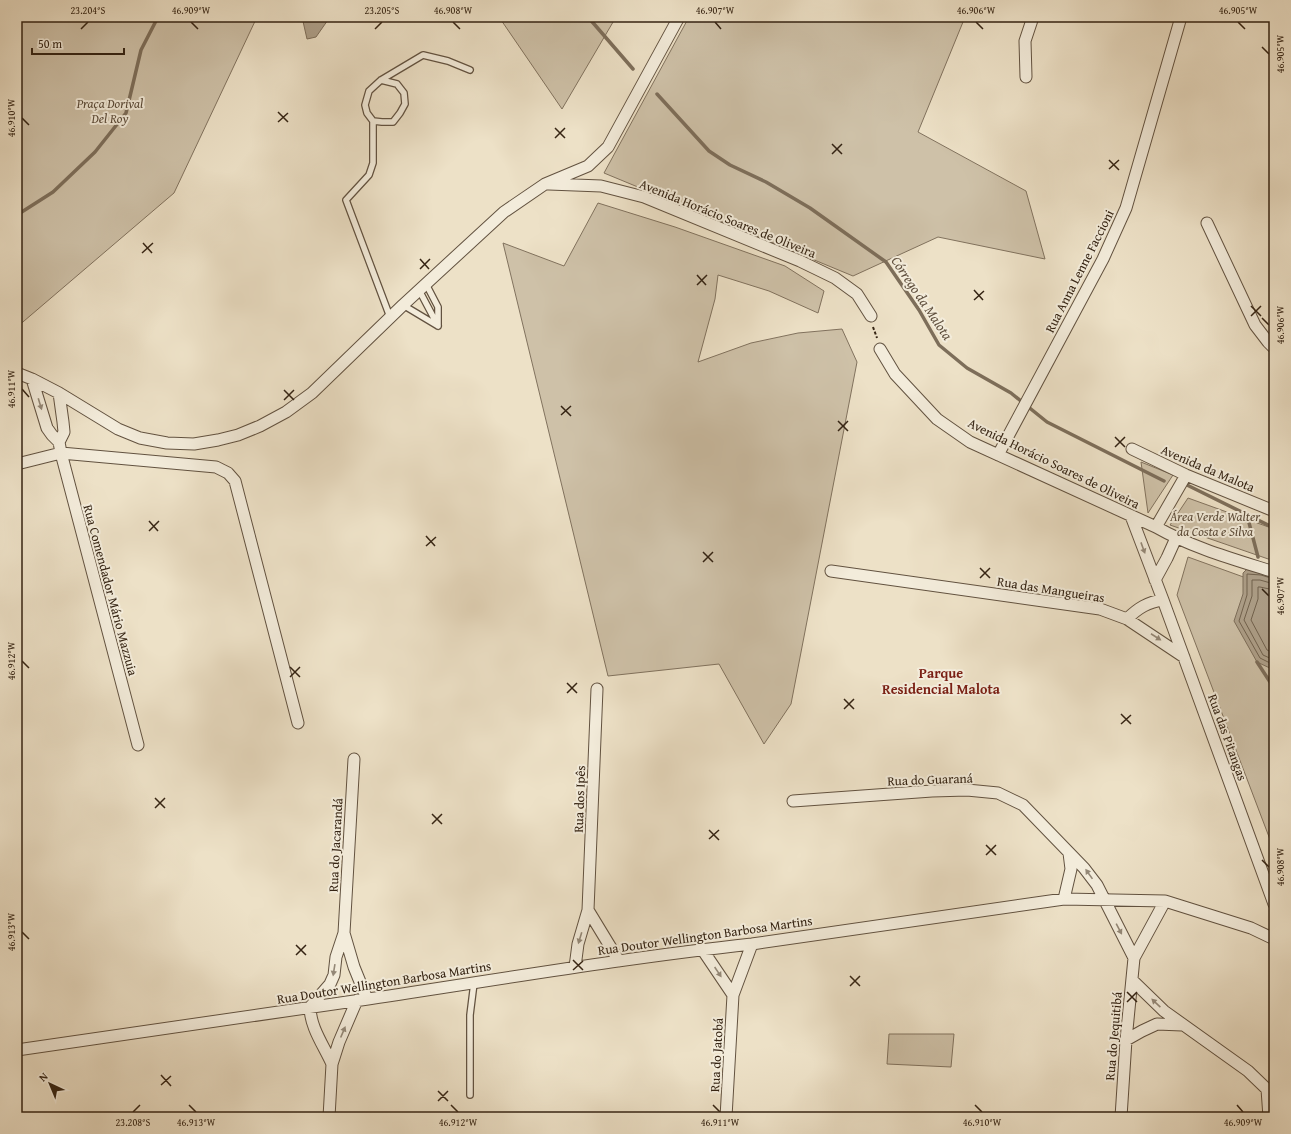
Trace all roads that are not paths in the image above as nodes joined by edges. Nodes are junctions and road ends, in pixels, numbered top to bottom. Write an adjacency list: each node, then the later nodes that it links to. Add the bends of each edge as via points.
1 (679, 17): 8 (street, via 608,148 588,166)
2 (1033, 17): 5 (street, via 1025,41)
3 (1182, 17): 22 (street, Rua Anna Lenne Faccioni, via 1126,208 1103,259)
4 (470, 70): 6 (lane, via 448,60 423,55)
5 (1026, 77)
6 (380, 80): 7 (lane, via 369,91 365,105); 7 (lane, via 397,84 404,93 405,104 393,122)
7 (373, 121): 13 (lane, via 373,163 369,175 346,200)
8 (545, 184): 10 (street, via 504,212); 12 (street, Avenida Horácio Soares de Oliveira, via 602,186 644,197 836,278 857,294)
9 (1207, 223): 15 (street, via 1255,325)
10 (422, 287): 11 (street); 14 (lane); 14 (lane, via 438,307)
11 (403, 305): 13 (street); 14 (lane)
12 (871, 316)
13 (390, 317): 19 (street, via 312,393 286,412 260,426 218,440 194,444 140,438 118,429)
14 (438, 326)
15 (1274, 348)
16 (880, 349): 22 (street, Avenida Horácio Soares de Oliveira, via 895,374 937,419 970,442)
17 (17, 374): 18 (street)
18 (32, 379): 19 (street); 20 (street, Rua Comendador Mário Mazzuia, one-way to 20, via 47,428)
19 (59, 393): 20 (street, Rua Comendador Mário Mazzuia, via 64,432)
20 (60, 447): 23 (street); 36 (street, via 216,467 236,481); 37 (street, Rua Comendador Mário Mazzuia)
21 (1132, 449): 24 (street, Avenida da Malota)
22 (998, 455): 26 (street, Avenida Horácio Soares de Oliveira)
23 (17, 464)
24 (1186, 475): 25 (street, Avenida da Malota); 27 (street)
25 (1274, 511)
26 (1131, 516): 27 (street, Avenida Horácio Soares de Oliveira); 31 (street, Rua das Pitangas, one-way to 31)
27 (1156, 527): 28 (street, Avenida Horácio Soares de Oliveira)
28 (1176, 538): 30 (street, Avenida Horácio Soares de Oliveira, via 1210,552); 31 (street)
29 (831, 571): 33 (street, Rua das Mangueiras, via 1100,609)
30 (1274, 572)
31 (1155, 580): 32 (street, Rua das Pitangas)
32 (1163, 600): 33 (street, via 1147,604); 34 (street, Rua das Pitangas)
33 (1127, 619): 34 (street, Rua das Mangueiras, one-way to 34)
34 (1184, 657): 44 (street, Rua das Pitangas)
35 (597, 689): 45 (street, Rua dos Ipês)
36 (298, 723)
37 (138, 745)
38 (354, 759): 46 (street, Rua do Jacarandá)
39 (794, 801): 40 (street, Rua do Guaraná, via 932,791 967,790 998,793 1023,805)
40 (1069, 853): 41 (street, via 1071,869); 42 (street, Rua do Guaraná, one-way to 40, via 1084,868)
41 (1064, 899): 42 (street, Rua Doutor Wellington Barbosa Martins); 48 (street, Rua Doutor Wellington Barbosa Martins)
42 (1103, 900): 43 (street, Rua Doutor Wellington Barbosa Martins); 50 (street, one-way to 50)
43 (1165, 901): 47 (street, Rua Doutor Wellington Barbosa Martins, via 1251,928); 50 (street, Rua do Jequitibá)
44 (1274, 904)
45 (588, 910): 51 (street); 52 (street, Rua dos Ipês, one-way to 52, via 578,944)
46 (344, 933): 56 (street, Rua do Jacarandá); 57 (street, Rua do Jacarandá, one-way to 57, via 330,984)
47 (1274, 939)
48 (752, 944): 49 (street, Rua Doutor Wellington Barbosa Martins); 55 (street, Rua do Jatobá)
49 (702, 949): 51 (street, Rua Doutor Wellington Barbosa Martins); 55 (street, one-way to 55)
50 (1134, 958): 53 (street, Rua do Jequitibá)
51 (619, 961): 52 (street, Rua Doutor Wellington Barbosa Martins)
52 (575, 967): 54 (street, Rua Doutor Wellington Barbosa Martins)
53 (1132, 980): 58 (street, one-way to 53, via 1164,1011); 59 (street, Rua do Jequitibá)
54 (474, 982): 56 (street, Rua Doutor Wellington Barbosa Martins); 63 (lane, via 470,1015)
55 (733, 995): 65 (street, Rua do Jatobá)
56 (362, 1000): 57 (street, Rua Doutor Wellington Barbosa Martins); 61 (street, one-way to 56, via 339,1042)
57 (310, 1007): 60 (street, Rua Doutor Wellington Barbosa Martins); 61 (street, via 312,1026)
58 (1182, 1024): 59 (street, via 1157,1024); 62 (street, via 1248,1072)
59 (1126, 1040): 66 (street, Rua do Jequitibá)
60 (17, 1050)
61 (332, 1064): 64 (street)
62 (1270, 1092): 67 (street)
63 (470, 1095)
64 (329, 1117)
65 (726, 1117)
66 (1121, 1117)
67 (1269, 1117)

